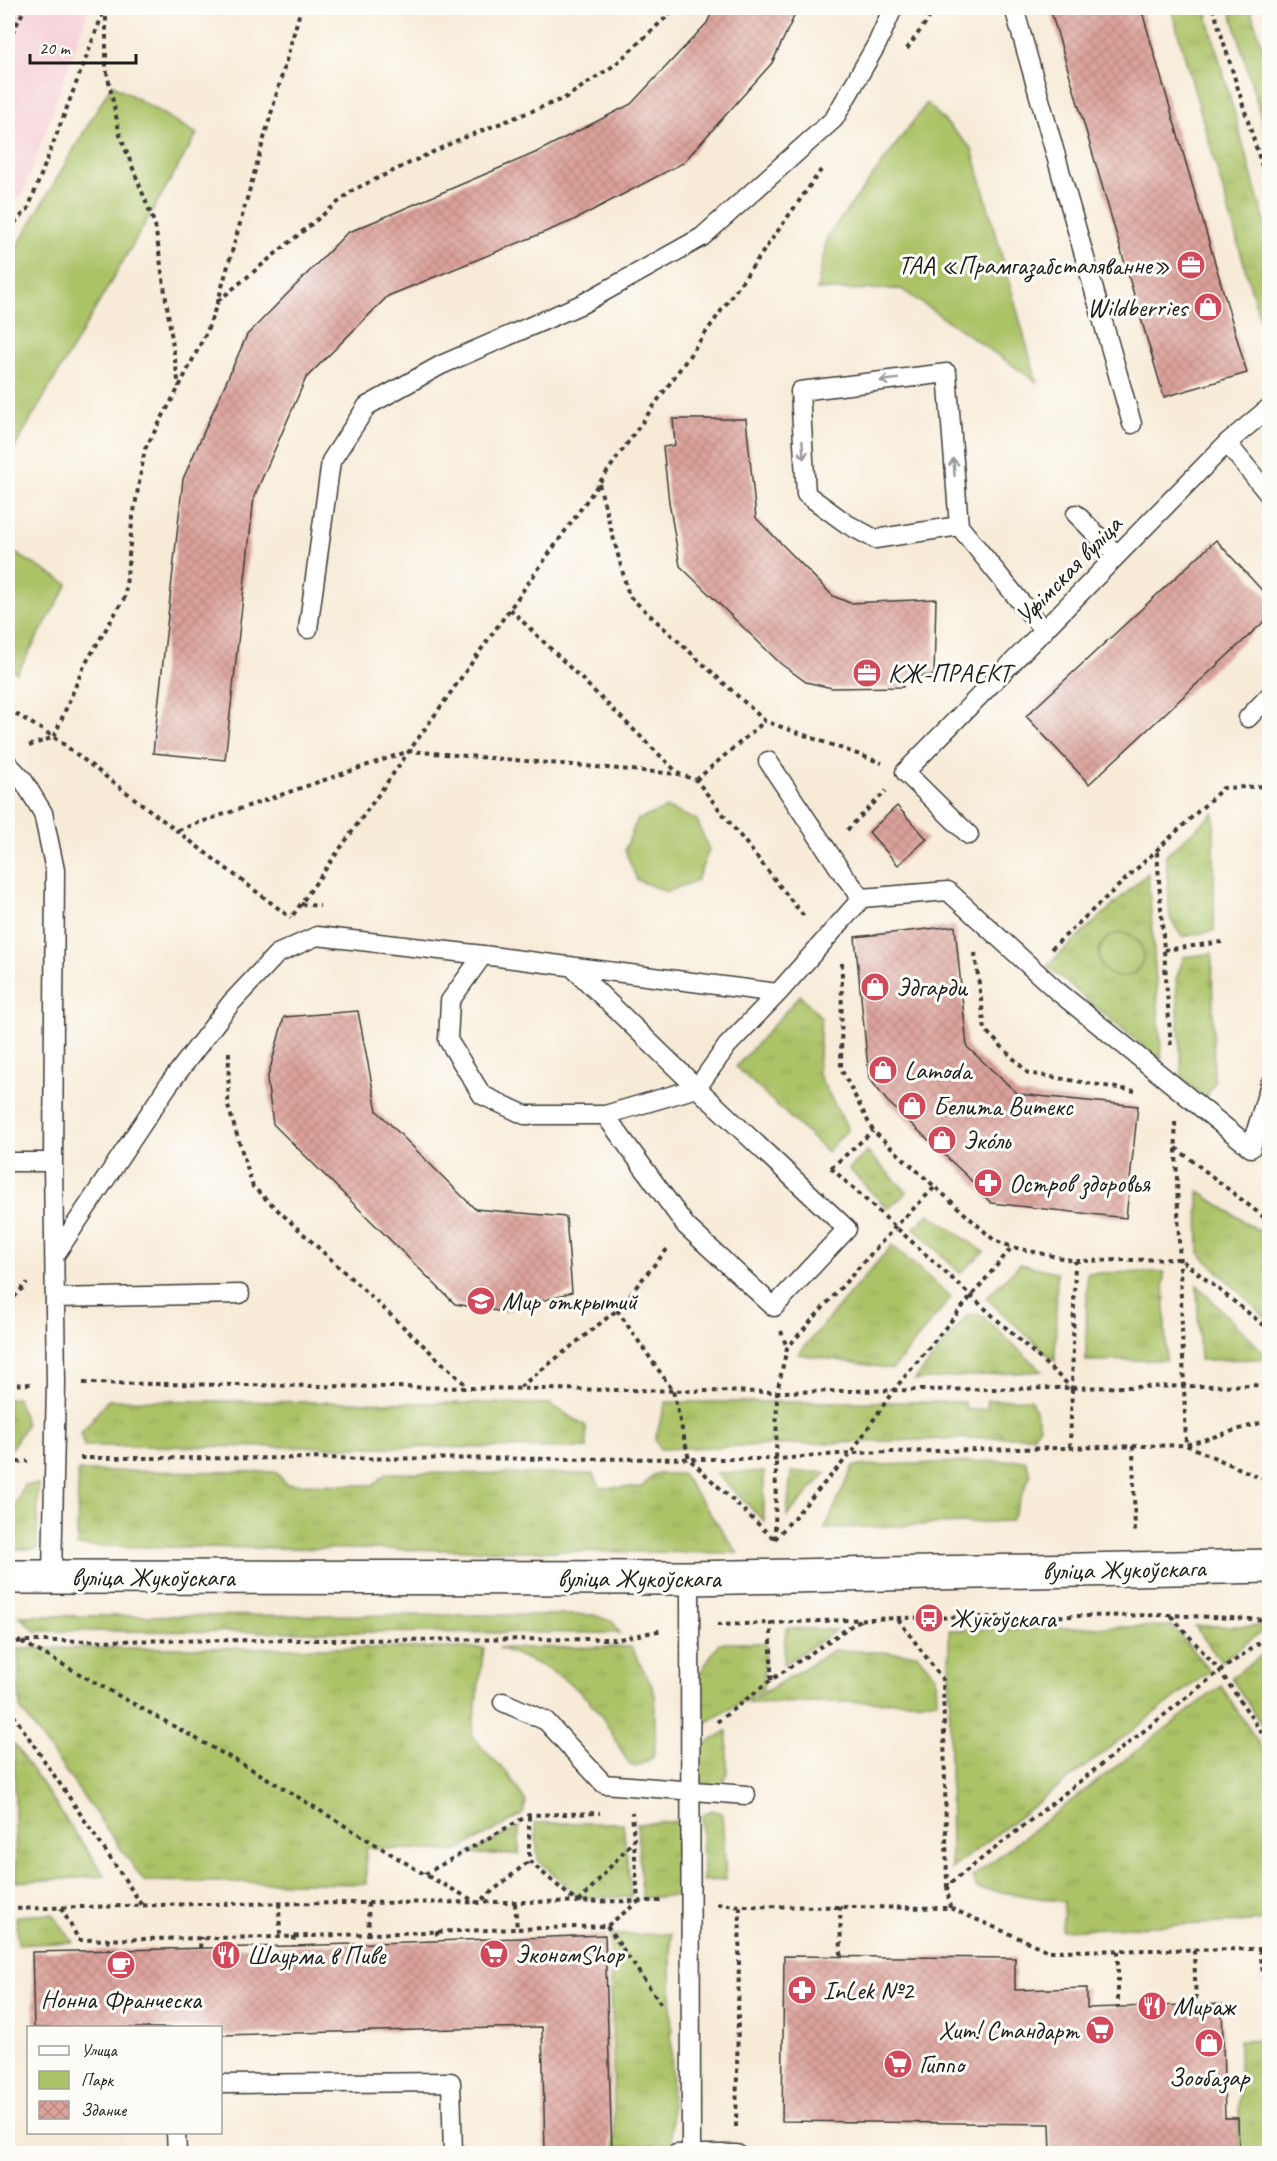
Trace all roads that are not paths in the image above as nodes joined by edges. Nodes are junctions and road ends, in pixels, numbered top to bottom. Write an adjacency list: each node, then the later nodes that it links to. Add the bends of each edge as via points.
1 (893, 8): 10 (lane, via 834,119 702,237 582,304 441,365 367,406 331,461)
2 (1014, 8): 4 (lane)
3 (1269, 407): 5 (lane, Уфімская вуліца)
4 (1132, 424)
5 (1227, 444): 6 (lane); 9 (lane, Уфімская вуліца)
6 (1269, 496)
7 (1077, 514): 9 (lane)
8 (959, 525): 8 (lane, one-way to 8, via 947,373 800,391 806,494 875,539); 11 (lane)
9 (1117, 555): 11 (lane, Уфімская вуліца)
10 (308, 629)
11 (1044, 631): 16 (lane, Уфімская вуліца, via 905,771)
12 (1269, 695): 13 (lane)
13 (1248, 718)
14 (768, 761): 17 (lane)
15 (8, 764): 25 (lane, via 43,813 55,870)
16 (969, 835)
17 (862, 898): 20 (lane); 21 (lane, via 948,891 1030,968 1174,1091 1251,1148)
18 (483, 955): 19 (lane); 23 (lane, via 450,1001 447,1040 482,1095 525,1115); 26 (lane, via 316,936 277,954 231,1003 169,1084)
19 (572, 966): 20 (lane); 22 (lane)
20 (778, 993): 22 (lane, via 727,1046)
21 (1269, 1084)
22 (697, 1088): 23 (lane); 23 (lane, via 847,1229 774,1307 686,1226)
23 (605, 1115)
24 (8, 1162): 25 (lane)
25 (53, 1162): 26 (lane)
26 (55, 1255): 28 (lane)
27 (240, 1294): 28 (lane)
28 (55, 1298): 31 (lane)
29 (1269, 1566): 32 (main road, вуліца Жукоўскага)
30 (8, 1577): 31 (main road, вуліца Жукоўскага)
31 (52, 1577): 32 (main road, вуліца Жукоўскага)
32 (690, 1578): 34 (lane)
33 (503, 1702): 34 (lane, via 546,1721 604,1784)
34 (690, 1792): 35 (lane); 38 (lane)
35 (746, 1795)
36 (222, 2084): 41 (lane, via 451,2082)
37 (176, 2134): 40 (lane)
38 (684, 2153): 39 (lane)
39 (736, 2153)
40 (177, 2154)
41 (453, 2154)

